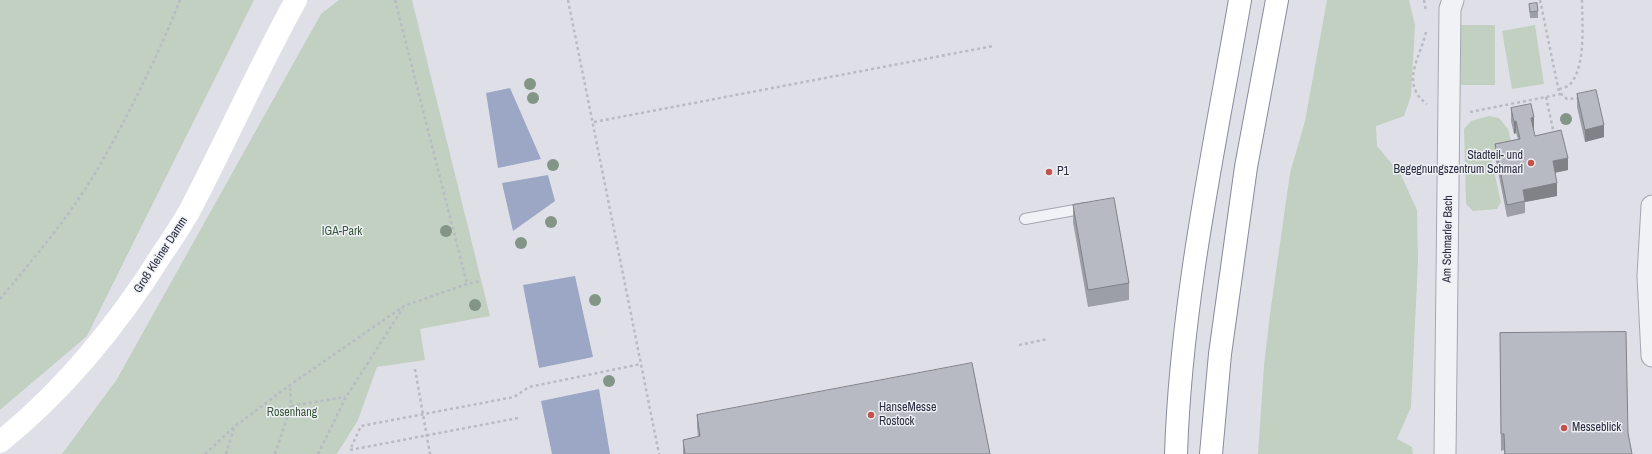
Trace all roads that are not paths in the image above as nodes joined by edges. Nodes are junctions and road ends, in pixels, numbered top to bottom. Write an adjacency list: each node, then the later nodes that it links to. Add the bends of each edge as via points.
1 (290, 0): 6 (main road, Groß Kleiner Damm)
2 (296, 0): 6 (main road, Groß Kleiner Damm)
3 (1240, 0): 12 (main road, via 1208,180 1182,356)
4 (1277, 0): 13 (main road, via 1246,167 1220,354)
5 (1453, 0): 14 (street, Am Schmarler Bach, via 1450,9)
6 (276, 35): 11 (main road, Groß Kleiner Damm, via 189,211 143,285 95,349 56,392)
7 (1652, 206): 10 (street, via 1648,276)
8 (1086, 208): 9 (lane)
9 (1025, 219)
10 (1652, 356)
11 (0, 442)
12 (1176, 454)
13 (1211, 454)
14 (1445, 454)

